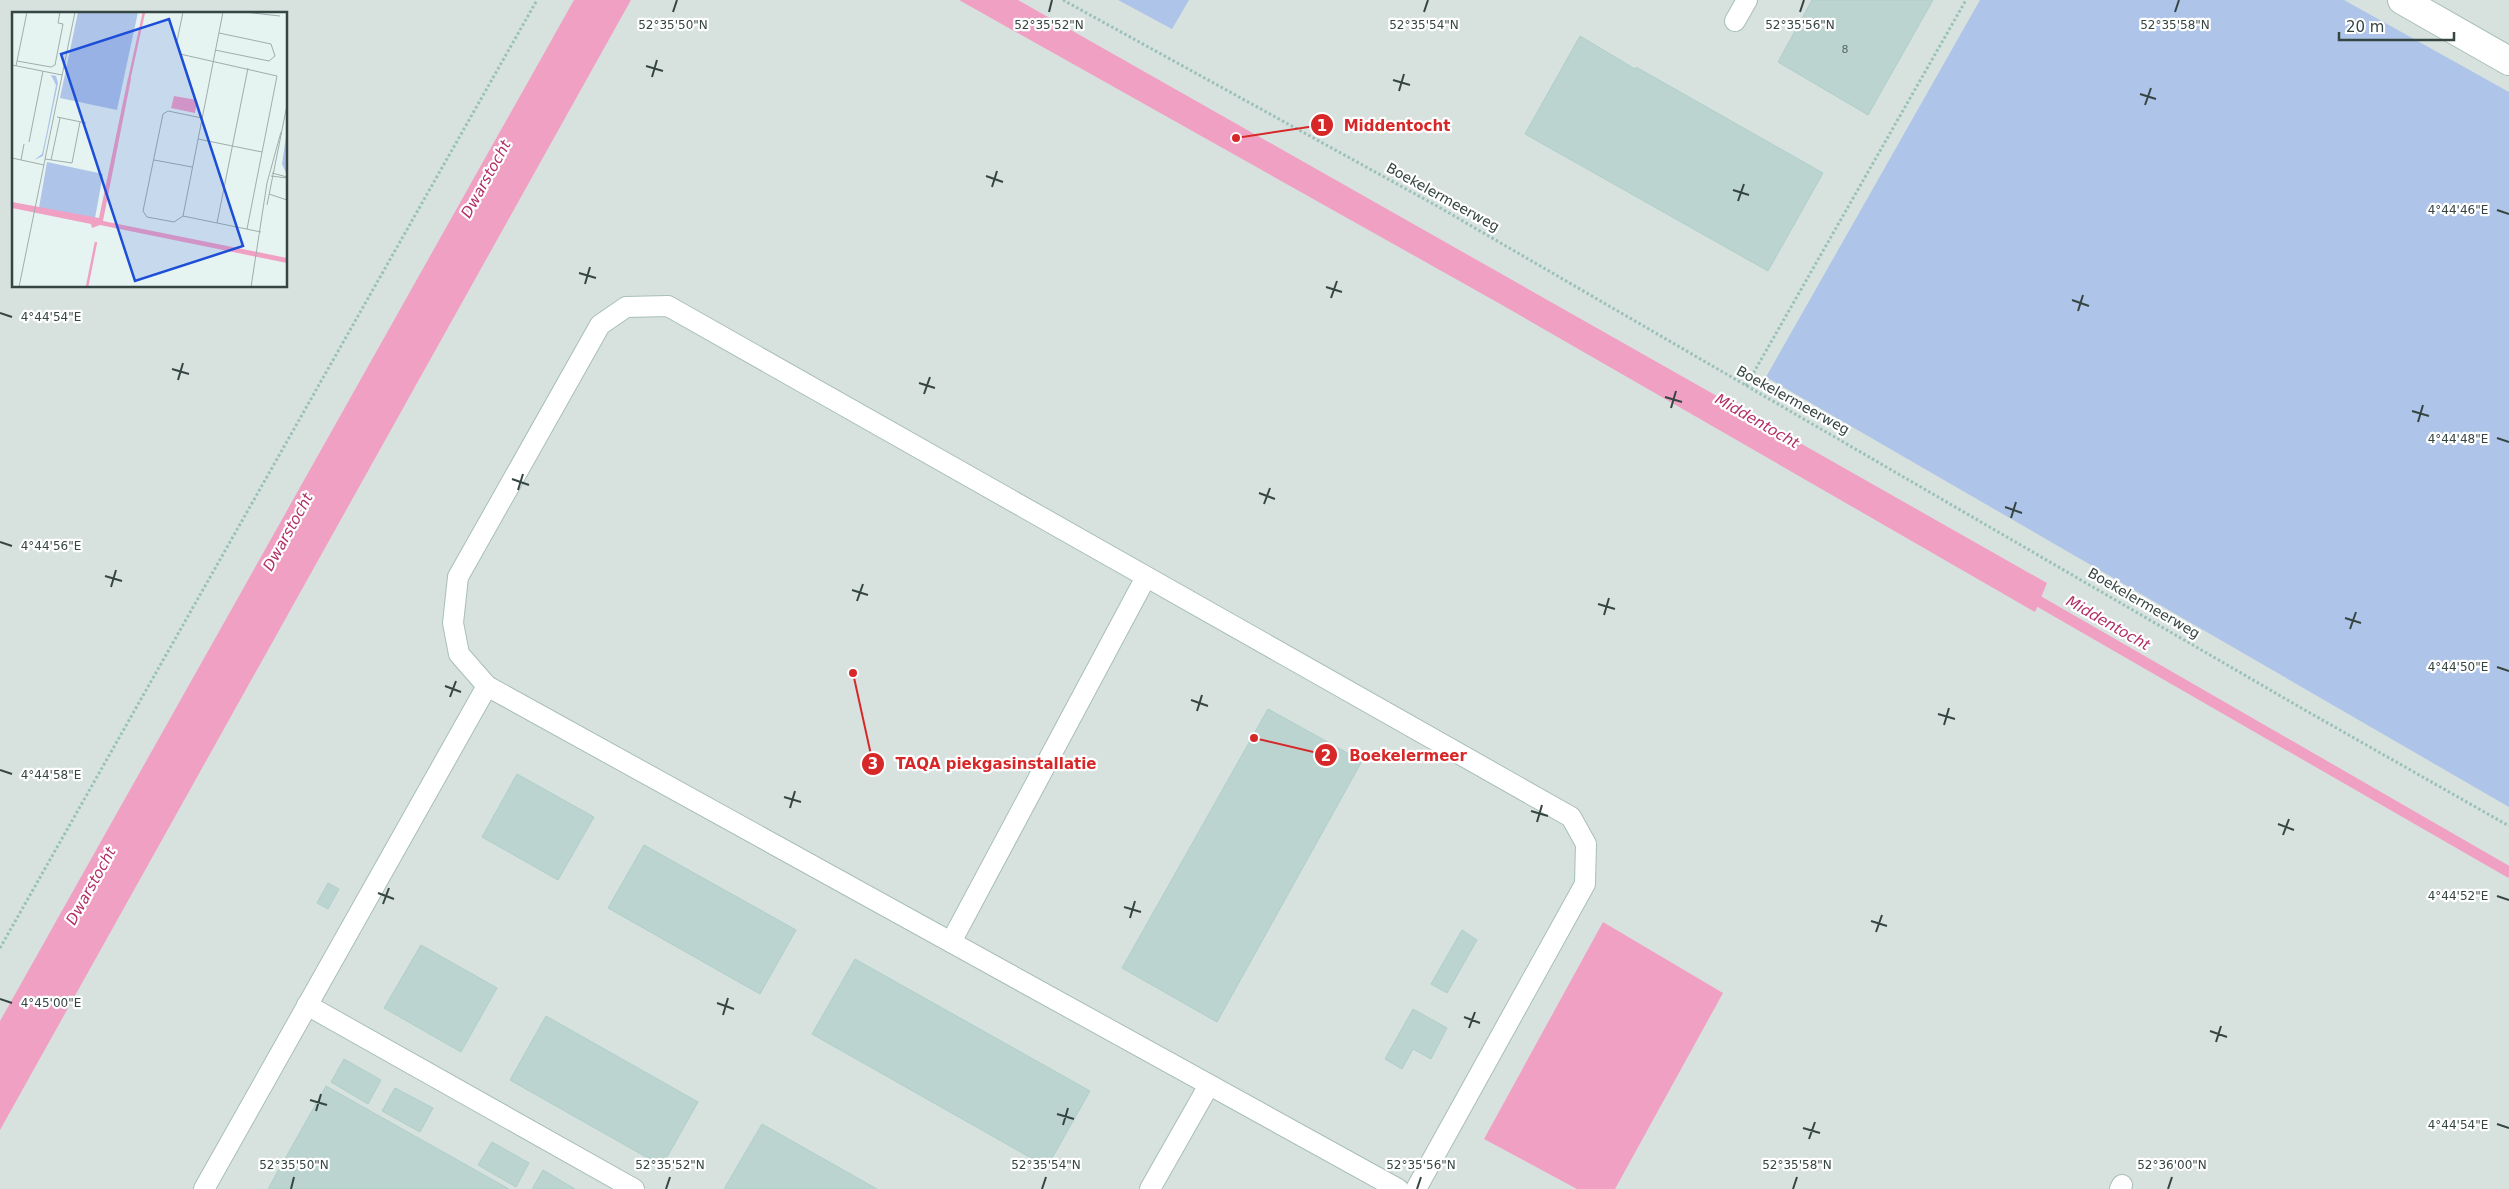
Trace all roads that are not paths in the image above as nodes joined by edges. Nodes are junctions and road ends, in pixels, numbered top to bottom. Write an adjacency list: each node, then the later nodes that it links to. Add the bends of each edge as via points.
1 (1747, 0): 3 (lane)
2 (2402, 0): 4 (street)
3 (1735, 21)
4 (2508, 59)
5 (1146, 577): 6 (lane, via 668,306 626,307 600,325 458,576 454,623 459,654); 7 (lane); 14 (lane, via 1571,817 1586,844 1586,884)
6 (487, 686): 7 (lane); 8 (lane)
7 (951, 942): 9 (lane)
8 (307, 1005): 10 (lane); 11 (lane)
9 (1208, 1085): 12 (lane); 13 (lane)
10 (204, 1189)
11 (634, 1189)
12 (1150, 1189)
13 (1398, 1189)
14 (1416, 1189)

